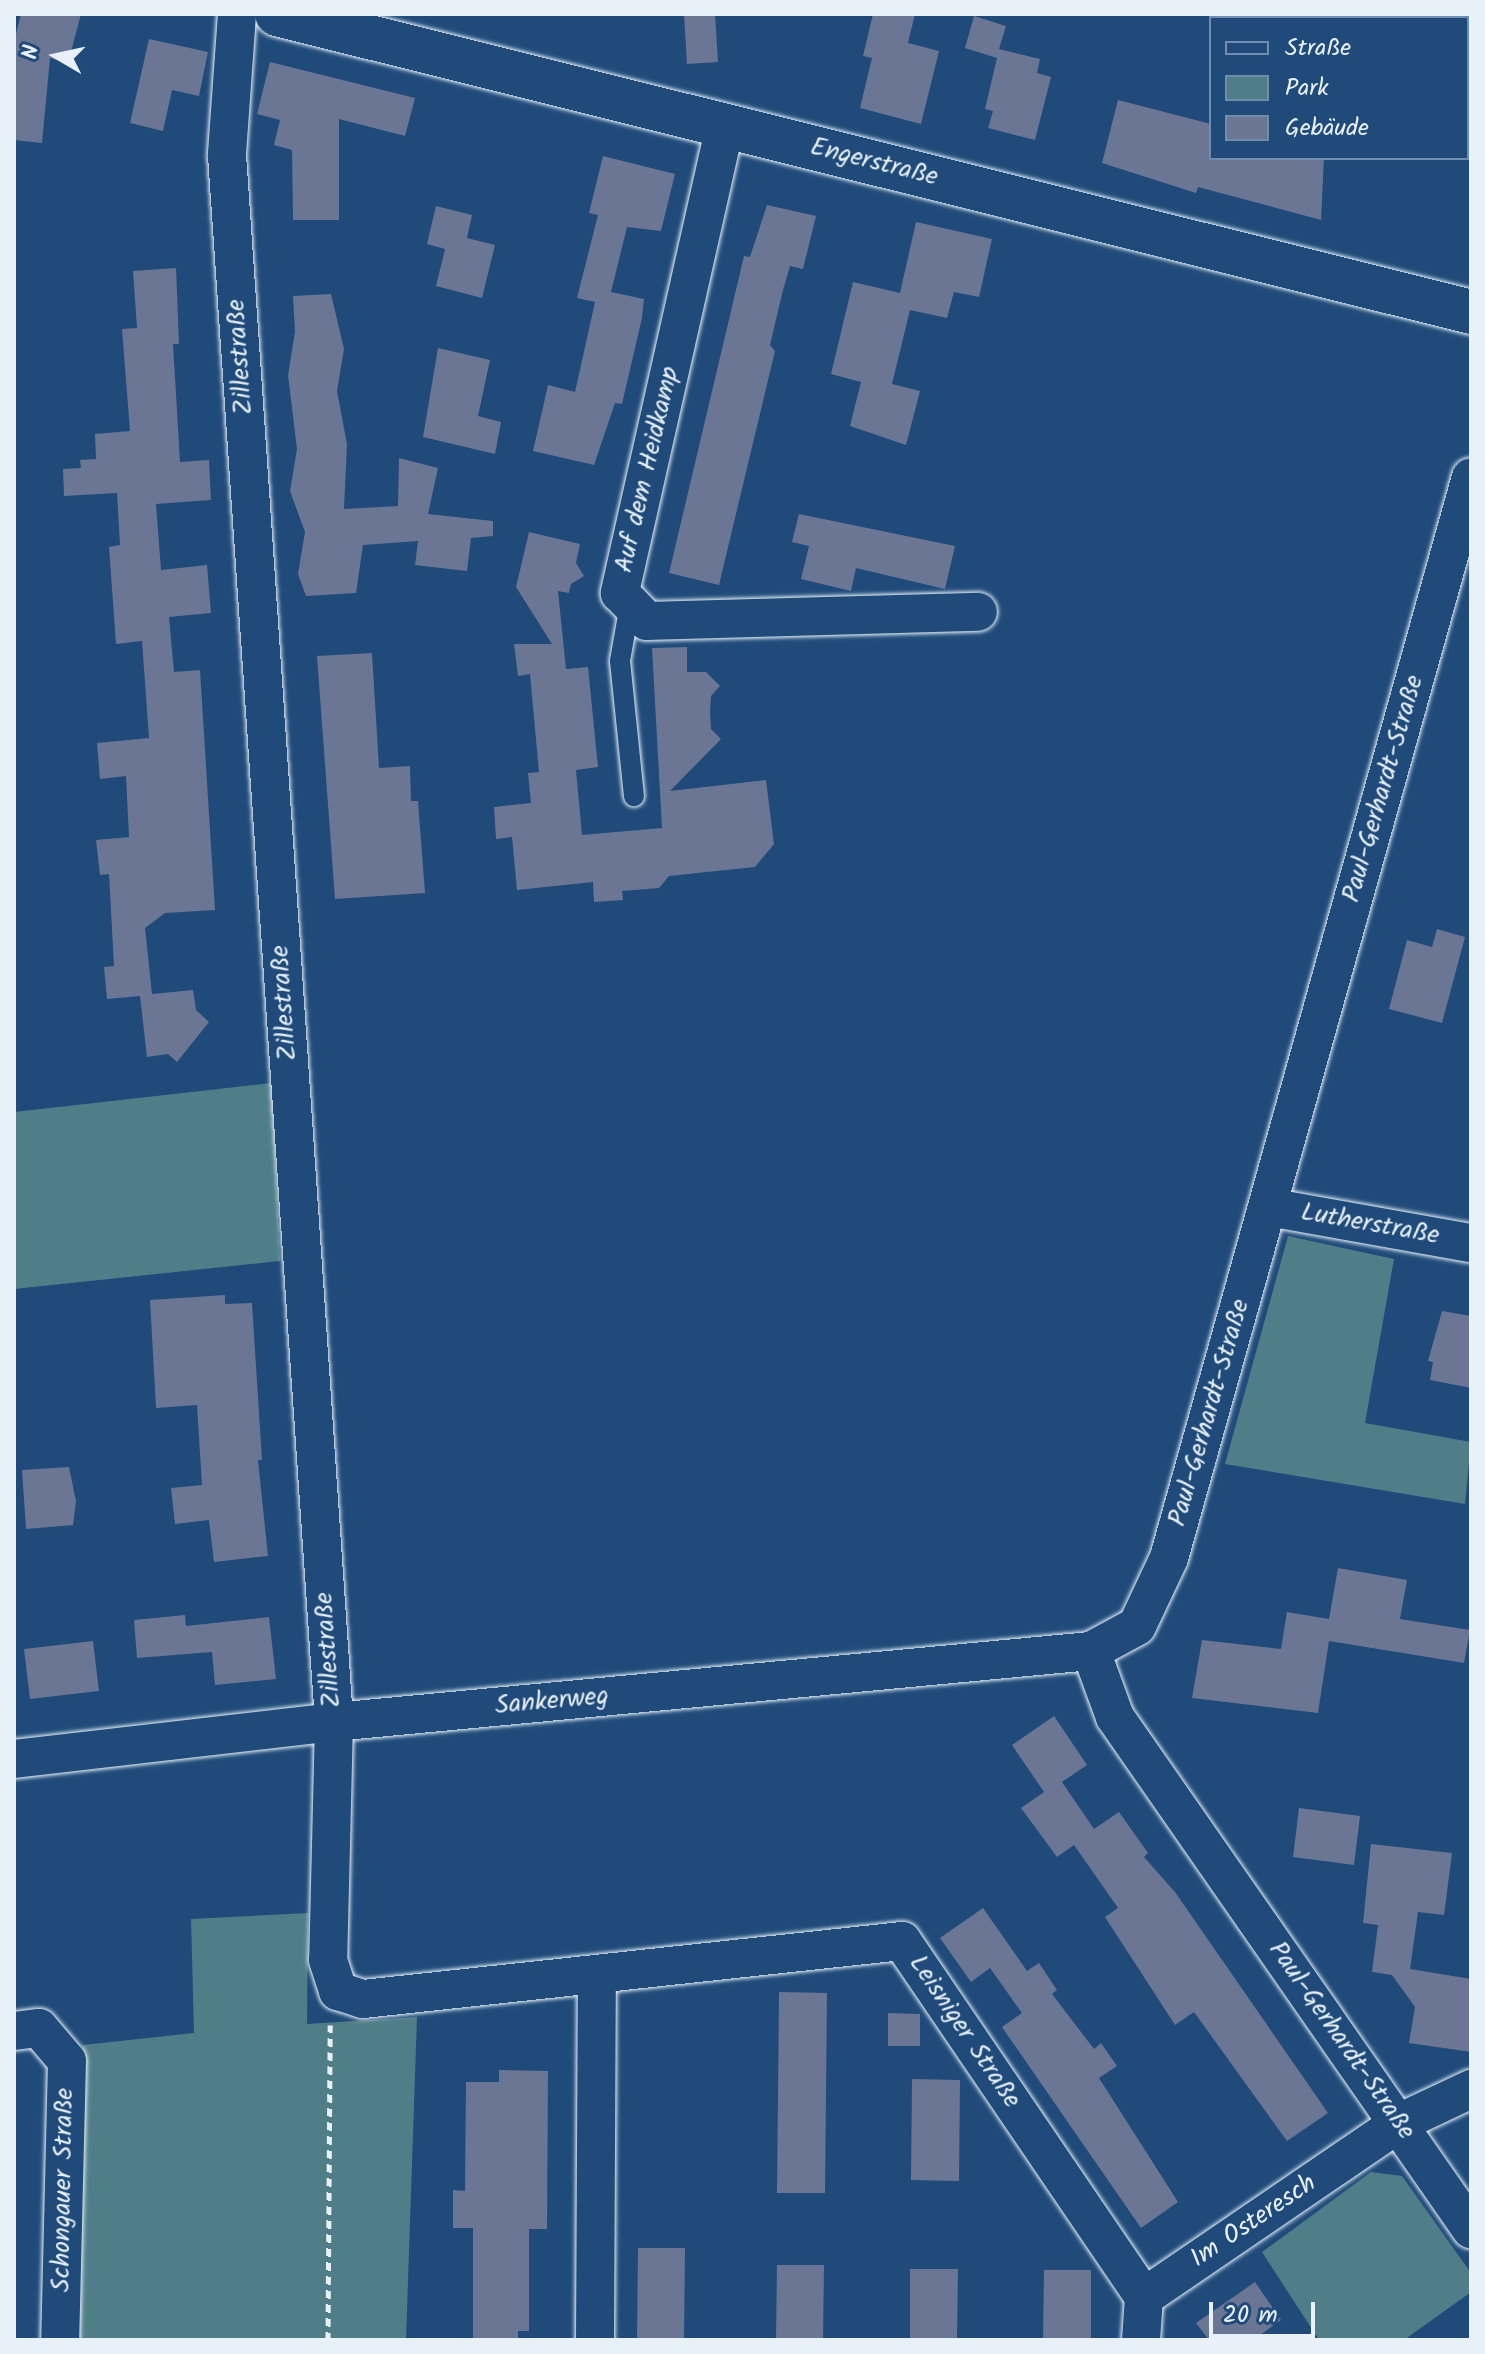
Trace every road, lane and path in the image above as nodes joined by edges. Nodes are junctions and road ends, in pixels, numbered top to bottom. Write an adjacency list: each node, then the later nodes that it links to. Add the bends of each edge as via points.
1 (237, 14): 12 (street, Zillestraße, via 227,155)
2 (277, 14): 3 (main road, Engerstraße)
3 (725, 126): 4 (main road, Engerstraße); 6 (street, Auf dem Heidkamp, via 620,593)
4 (1471, 312)
5 (1471, 477): 9 (street, Paul-Gerhardt-Straße)
6 (630, 604): 7 (street, Auf dem Heidkamp, via 647,621); 8 (lane, via 620,661)
7 (978, 612)
8 (634, 796)
9 (1268, 1207): 10 (street, Lutherstraße); 11 (street, Paul-Gerhardt-Straße, via 1169,1558 1137,1626)
10 (1471, 1243)
11 (1091, 1651): 12 (street, Sankerweg); 18 (street, Paul-Gerhardt-Straße, via 1115,1717)
12 (334, 1722): 13 (street, Sankerweg); 15 (street, Zillestraße, via 328,1960)
13 (14, 1759)
14 (597, 1974): 15 (street, Leisniger Straße, via 363,1999); 20 (street, Leisniger Straße, via 902,1941); 23 (street)
15 (338, 1991): 22 (path, via 328,2034)
16 (14, 2031): 21 (street, Schongauer Straße, via 39,2028 67,2061)
17 (1471, 2089): 18 (street, Im Osteresch)
18 (1399, 2123): 19 (street, Paul-Gerhardt-Straße); 20 (street, Im Osteresch)
19 (1471, 2229)
20 (1144, 2297): 24 (street)
21 (60, 2340)
22 (328, 2340)
23 (595, 2340)
24 (1141, 2340)

